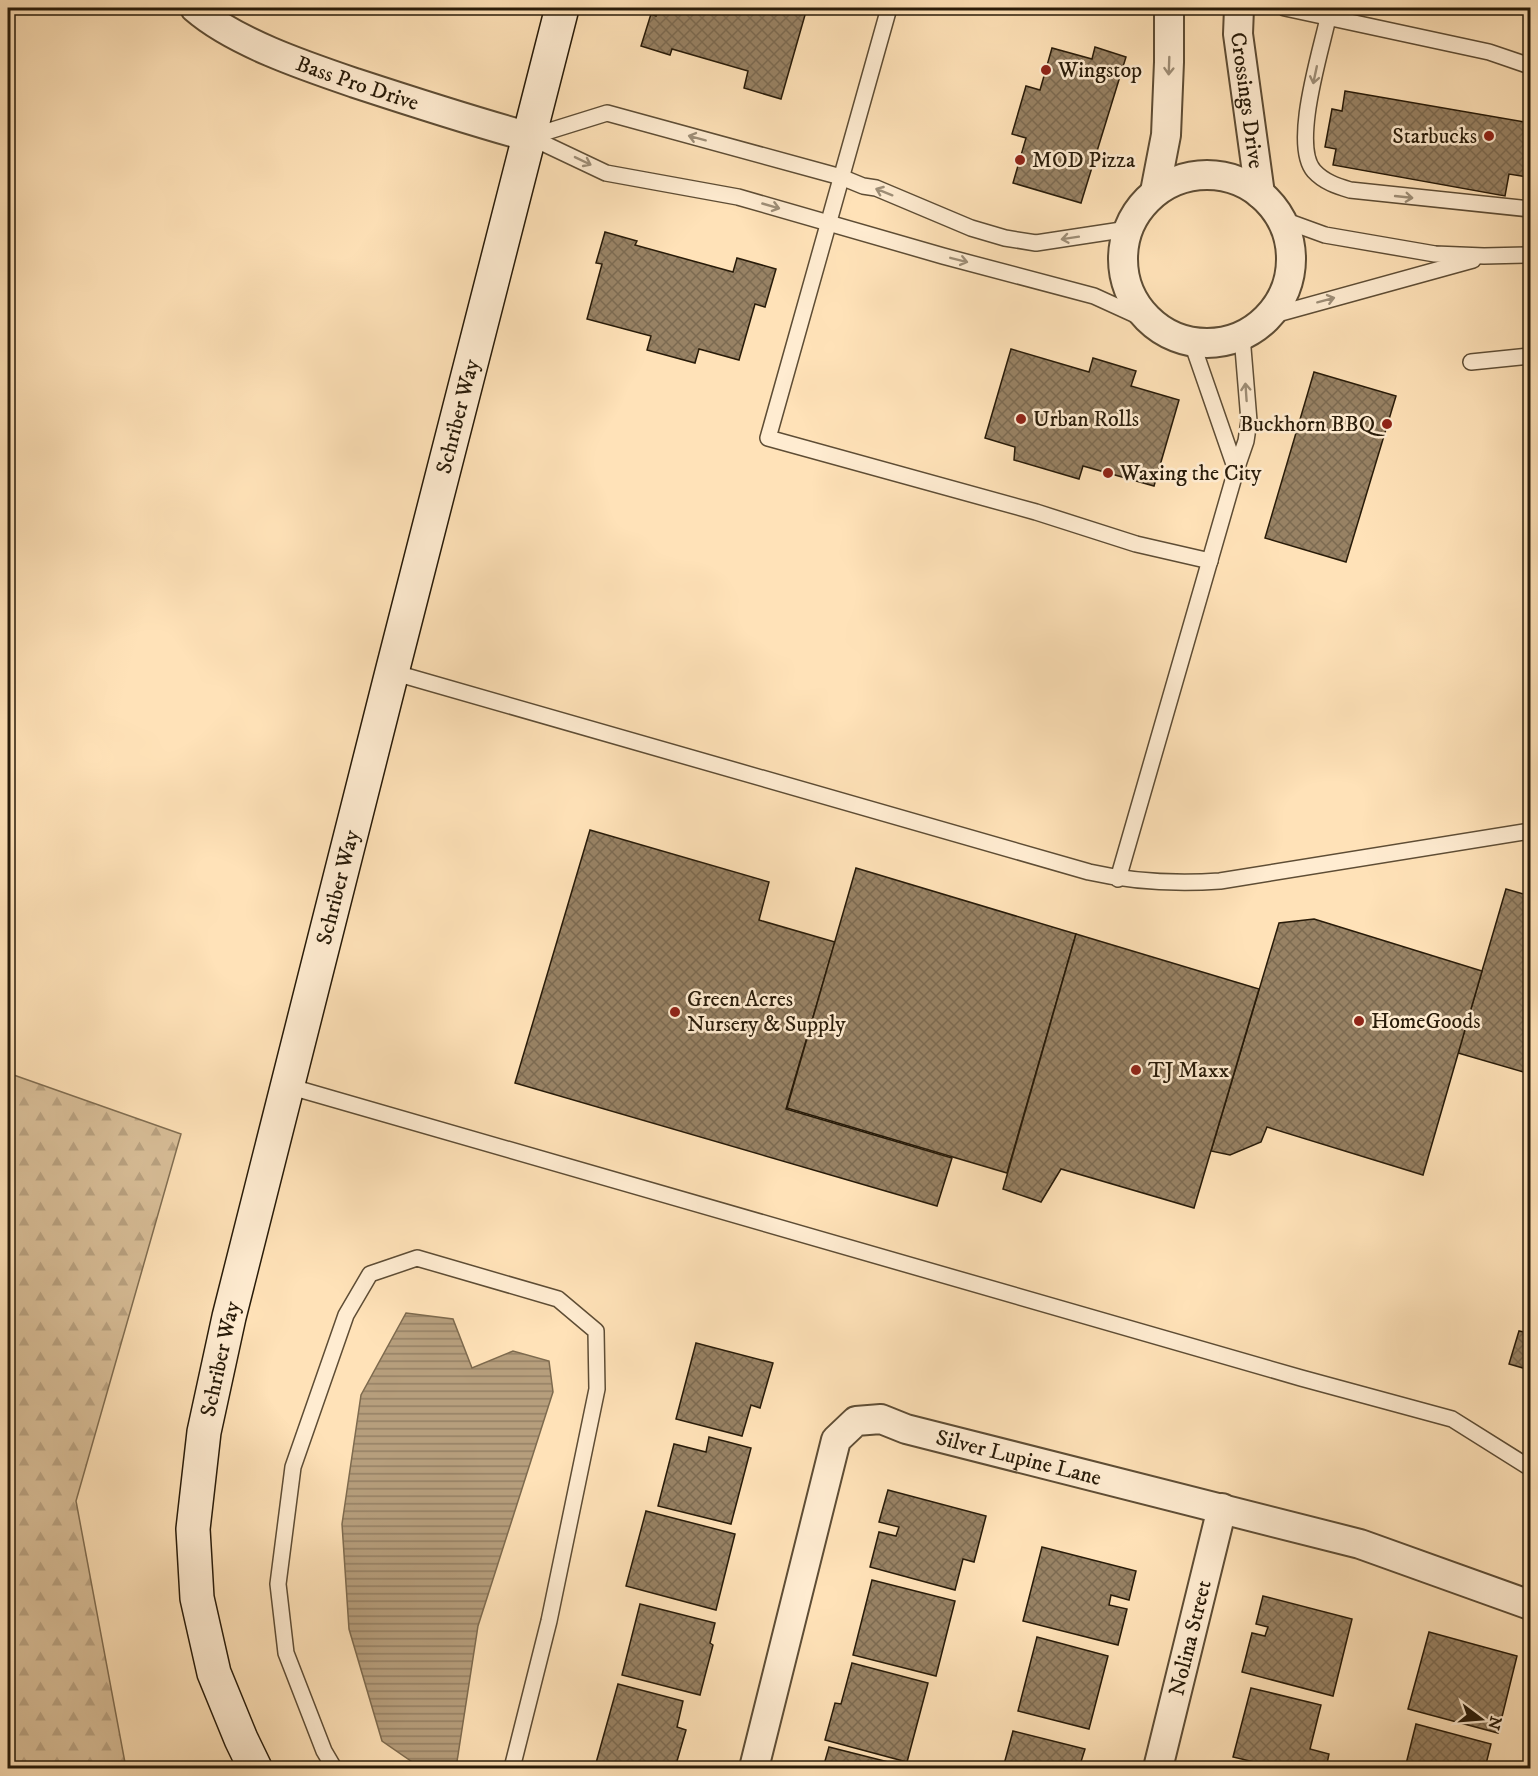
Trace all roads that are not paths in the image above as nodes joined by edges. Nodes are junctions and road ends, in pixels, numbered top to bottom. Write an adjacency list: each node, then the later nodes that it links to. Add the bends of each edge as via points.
1 (195, 8): 9 (street, Bass Pro Drive, via 245,40 307,67 450,115)
2 (562, 8): 9 (street, Schriber Way)
3 (889, 8): 10 (lane)
4 (1169, 8): 11 (street, one-way to 11, via 1166,135)
5 (1239, 8): 12 (street, Crossings Drive)
6 (1285, 8): 7 (lane)
7 (1328, 18): 8 (lane, via 1489,52); 13 (lane, one-way to 13, via 1305,126 1305,153 1313,171 1331,184 1350,190)
8 (1530, 66)
9 (530, 136): 10 (lane, one-way to 9, via 607,113); 15 (lane, one-way to 15, via 606,173 738,197); 27 (street, Schriber Way)
10 (841, 177): 15 (lane); 16 (lane, one-way to 10, via 1036,243 1005,238)
11 (1155, 192): 12 (street, via 1180,179 1208,175 1236,179); 16 (street)
12 (1260, 194): 14 (street)
13 (1530, 209)
14 (1281, 219): 18 (lane, via 1325,235 1366,243 1435,254); 19 (street, via 1290,244 1291,269 1283,294)
15 (829, 223): 20 (lane, one-way to 20, via 1094,296); 26 (lane, via 768,438 981,496 1136,544)
16 (1128, 229): 20 (street, via 1123,254 1125,279 1134,303)
17 (1530, 255): 18 (lane)
18 (1484, 256): 19 (lane, one-way to 18)
19 (1269, 316): 21 (street)
20 (1151, 322): 22 (street, via 1177,339)
21 (1242, 336): 22 (street, via 1217,343); 25 (lane, one-way to 21, via 1249,421)
22 (1192, 342): 25 (lane)
23 (1530, 356): 24 (lane)
24 (1471, 362)
25 (1236, 470): 26 (lane)
26 (1210, 561): 29 (lane)
27 (392, 672): 29 (lane); 30 (street, Schriber Way)
28 (1530, 831): 29 (lane, via 1220,881 1174,884)
29 (1118, 879)
30 (288, 1086): 31 (lane, via 1452,1419); 34 (street, Schriber Way, via 204,1432 193,1529 197,1598 214,1673)
31 (1530, 1468)
32 (1222, 1508): 33 (street, Silver Lupine Lane, via 1360,1544); 37 (street, Silver Lupine Lane, via 906,1429 881,1419 856,1421 836,1440); 38 (street, Nolina Street)
33 (1530, 1605)
34 (255, 1768)
35 (334, 1768): 36 (lane, via 286,1653 278,1584 293,1467 346,1315 370,1274 417,1258 558,1299 596,1331 597,1389 549,1621)
36 (512, 1768)
37 (754, 1768)
38 (1158, 1768)

